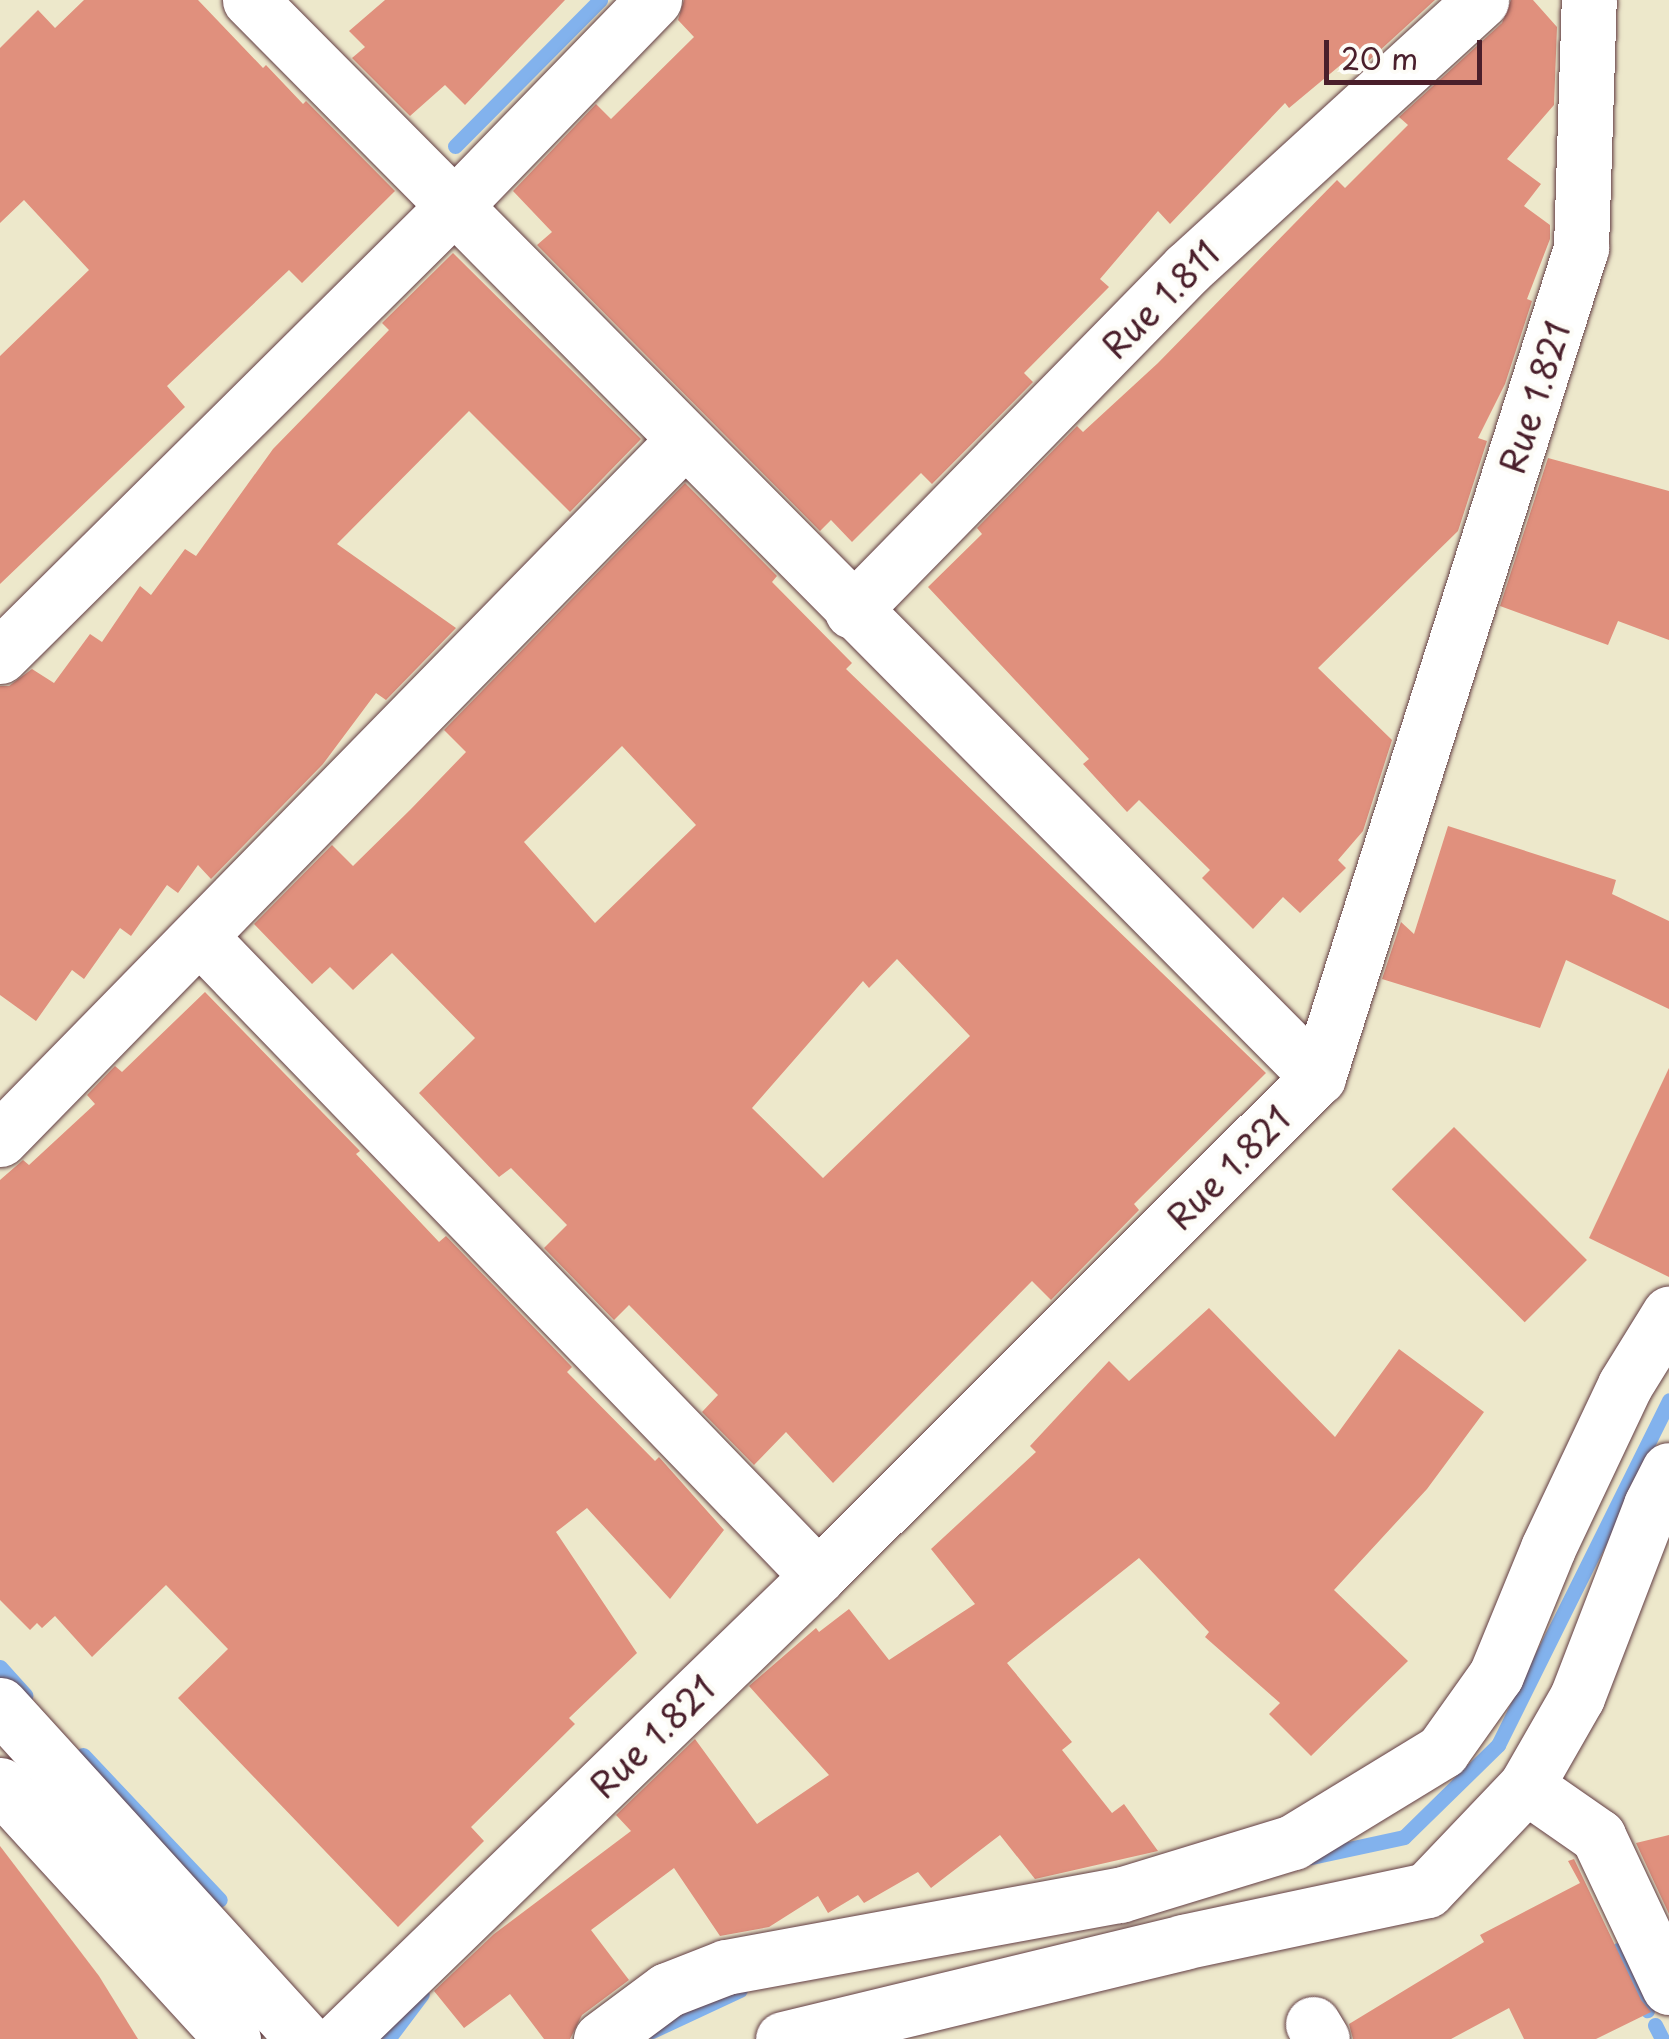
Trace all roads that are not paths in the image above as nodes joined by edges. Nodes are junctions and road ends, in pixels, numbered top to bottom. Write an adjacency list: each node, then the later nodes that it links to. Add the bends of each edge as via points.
1 (250, 0): 5 (street)
2 (654, 0): 5 (street)
3 (1481, 0): 7 (street, Rue 1.811, via 1188,268)
4 (1589, 0): 10 (street, Rue 1.821, via 1581,248)
5 (455, 205): 6 (street); 8 (street)
6 (683, 441): 7 (street); 9 (street)
7 (852, 610): 10 (street)
8 (0, 656)
9 (200, 938): 11 (street); 14 (street)
10 (1318, 1076): 14 (street, Rue 1.821)
11 (0, 1139)
12 (1669, 1314): 22 (street, via 1625,1385 1496,1675 1442,1751 1294,1842 1120,1895 726,1967 666,1990)
13 (1663, 1496): 17 (street, via 1577,1696)
14 (818, 1576): 21 (street, Rue 1.821)
15 (0, 1705): 20 (street)
16 (0, 1784): 19 (street)
17 (1526, 1786): 18 (street, via 1598,1836); 23 (street, via 1427,1890)
18 (1669, 1986)
19 (233, 2039)
20 (304, 2039)
21 (340, 2039)
22 (600, 2039)
23 (783, 2039)

